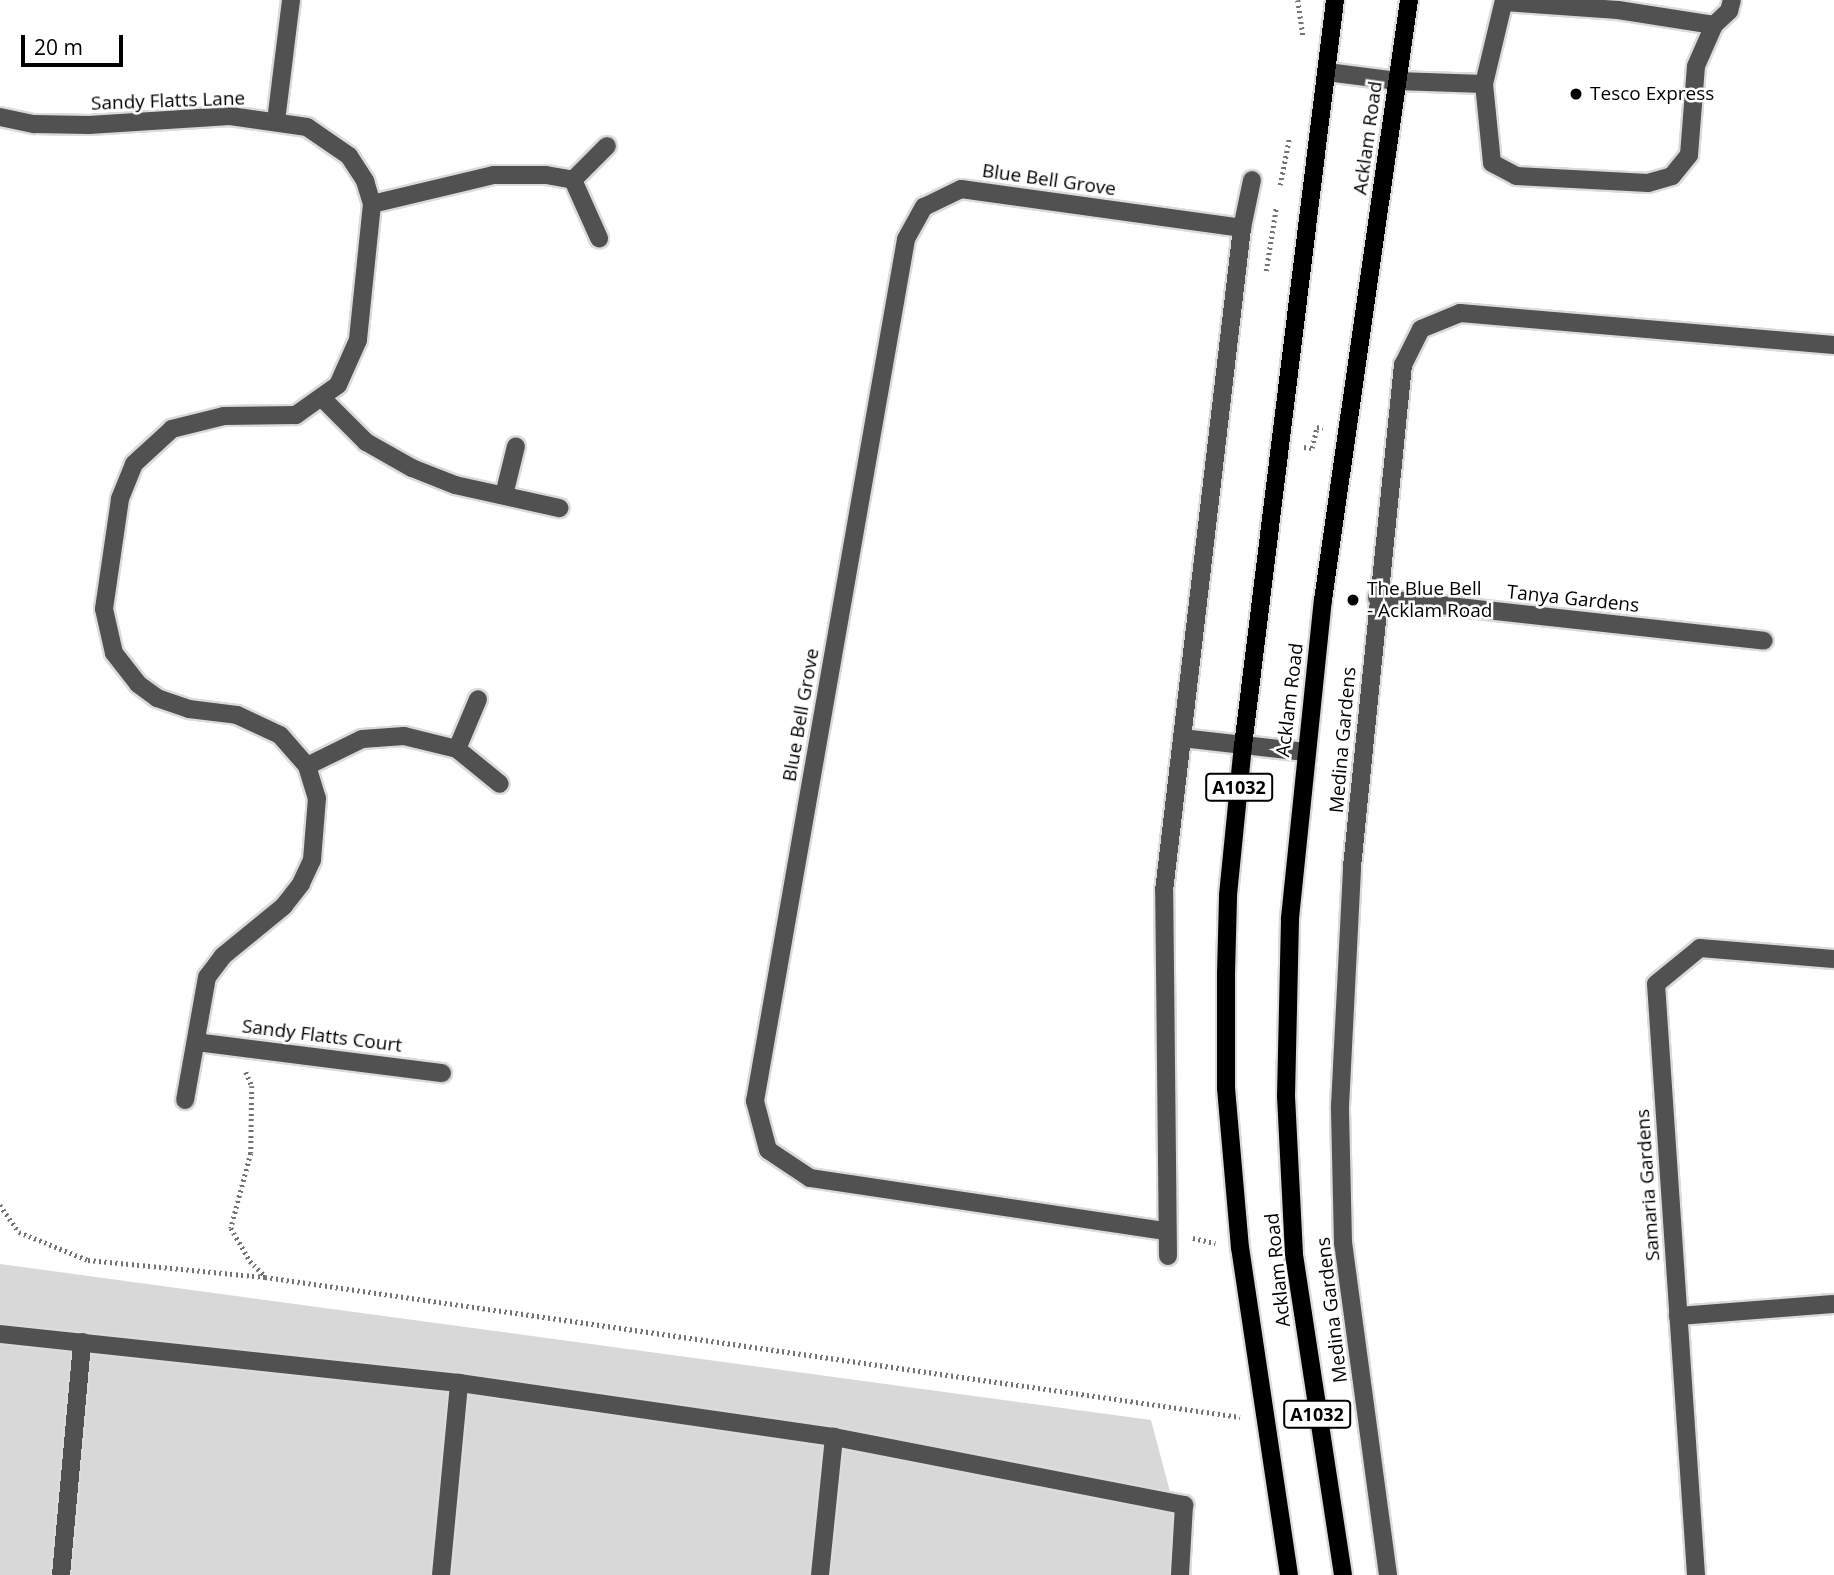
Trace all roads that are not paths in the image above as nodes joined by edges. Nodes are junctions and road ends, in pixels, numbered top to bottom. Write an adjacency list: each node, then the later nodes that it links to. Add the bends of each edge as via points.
1 (291, 0): 11 (street)
2 (1335, 0): 7 (main road, Acklam Road / A1032)
3 (1409, 0): 8 (main road, Acklam Road / A1032)
4 (1732, 0): 6 (street, via 1729,11)
5 (1504, 1): 6 (street, via 1618,10); 9 (street)
6 (1714, 25): 9 (street, via 1696,66 1689,155 1672,176 1648,183 1516,176 1492,163)
7 (1327, 72): 8 (street); 27 (main road, Acklam Road / A1032)
8 (1397, 82): 9 (street); 29 (main road, Acklam Road / A1032)
9 (1484, 84)
10 (0, 117): 11 (street, Sandy Flatts Lane, via 34,124 89,125 230,117)
11 (276, 121): 15 (street, Sandy Flatts Lane, via 318,131 340,147 365,181)
12 (607, 146): 13 (street)
13 (573, 180): 15 (street, via 518,173 494,175); 17 (street)
14 (1252, 180): 16 (street)
15 (372, 204): 19 (street, Sandy Flatts Lane, via 358,340 346,370)
16 (1242, 228): 26 (street); 36 (street, Blue Bell Grove, via 961,189 924,207 906,239 755,1101 768,1150 810,1178)
17 (599, 238)
18 (1834, 345): 23 (street, Medina Gardens, via 1460,313 1421,329 1403,365)
19 (323, 400): 21 (street, via 366,442 412,468 455,485); 30 (street, Sandy Flatts Lane, via 296,415 224,416 187,423 145,450 126,479 120,499 104,609 114,653 147,692 172,705 237,715 267,727 292,746)
20 (516, 446): 21 (street)
21 (503, 495): 22 (street)
22 (559, 508)
23 (1377, 598): 24 (street, Tanya Gardens); 50 (street, Medina Gardens, via 1352,867 1339,1106 1343,1243)
24 (1764, 641)
25 (478, 699): 28 (street)
26 (1182, 738): 27 (street); 36 (street, via 1164,891)
27 (1243, 746): 29 (street); 48 (main road, Acklam Road / A1032, via 1228,895 1226,1088 1240,1248)
28 (457, 748): 30 (street, via 425,739 375,737 350,743); 31 (street)
29 (1305, 752): 49 (main road, Acklam Road / A1032, via 1290,918 1286,1096 1294,1254)
30 (307, 766): 33 (street, Sandy Flatts Lane, via 318,816 307,874 284,906 215,965 202,993)
31 (500, 785)
32 (1834, 959): 39 (street, Samaria Gardens, via 1700,948 1656,984)
33 (196, 1042): 34 (street, Sandy Flatts Court); 35 (street, Sandy Flatts Lane)
34 (442, 1073)
35 (185, 1100)
36 (1165, 1231): 37 (street)
37 (1168, 1256)
38 (1834, 1304): 39 (street)
39 (1678, 1316): 51 (street, Samaria Gardens)
40 (0, 1334): 41 (street)
41 (82, 1342): 42 (street); 44 (street)
42 (459, 1383): 43 (street); 45 (street)
43 (834, 1437): 46 (street); 47 (street, via 1184,1505)
44 (61, 1575)
45 (441, 1575)
46 (820, 1575)
47 (1180, 1575)
48 (1289, 1575)
49 (1343, 1575)
50 (1388, 1575)
51 (1696, 1575)

